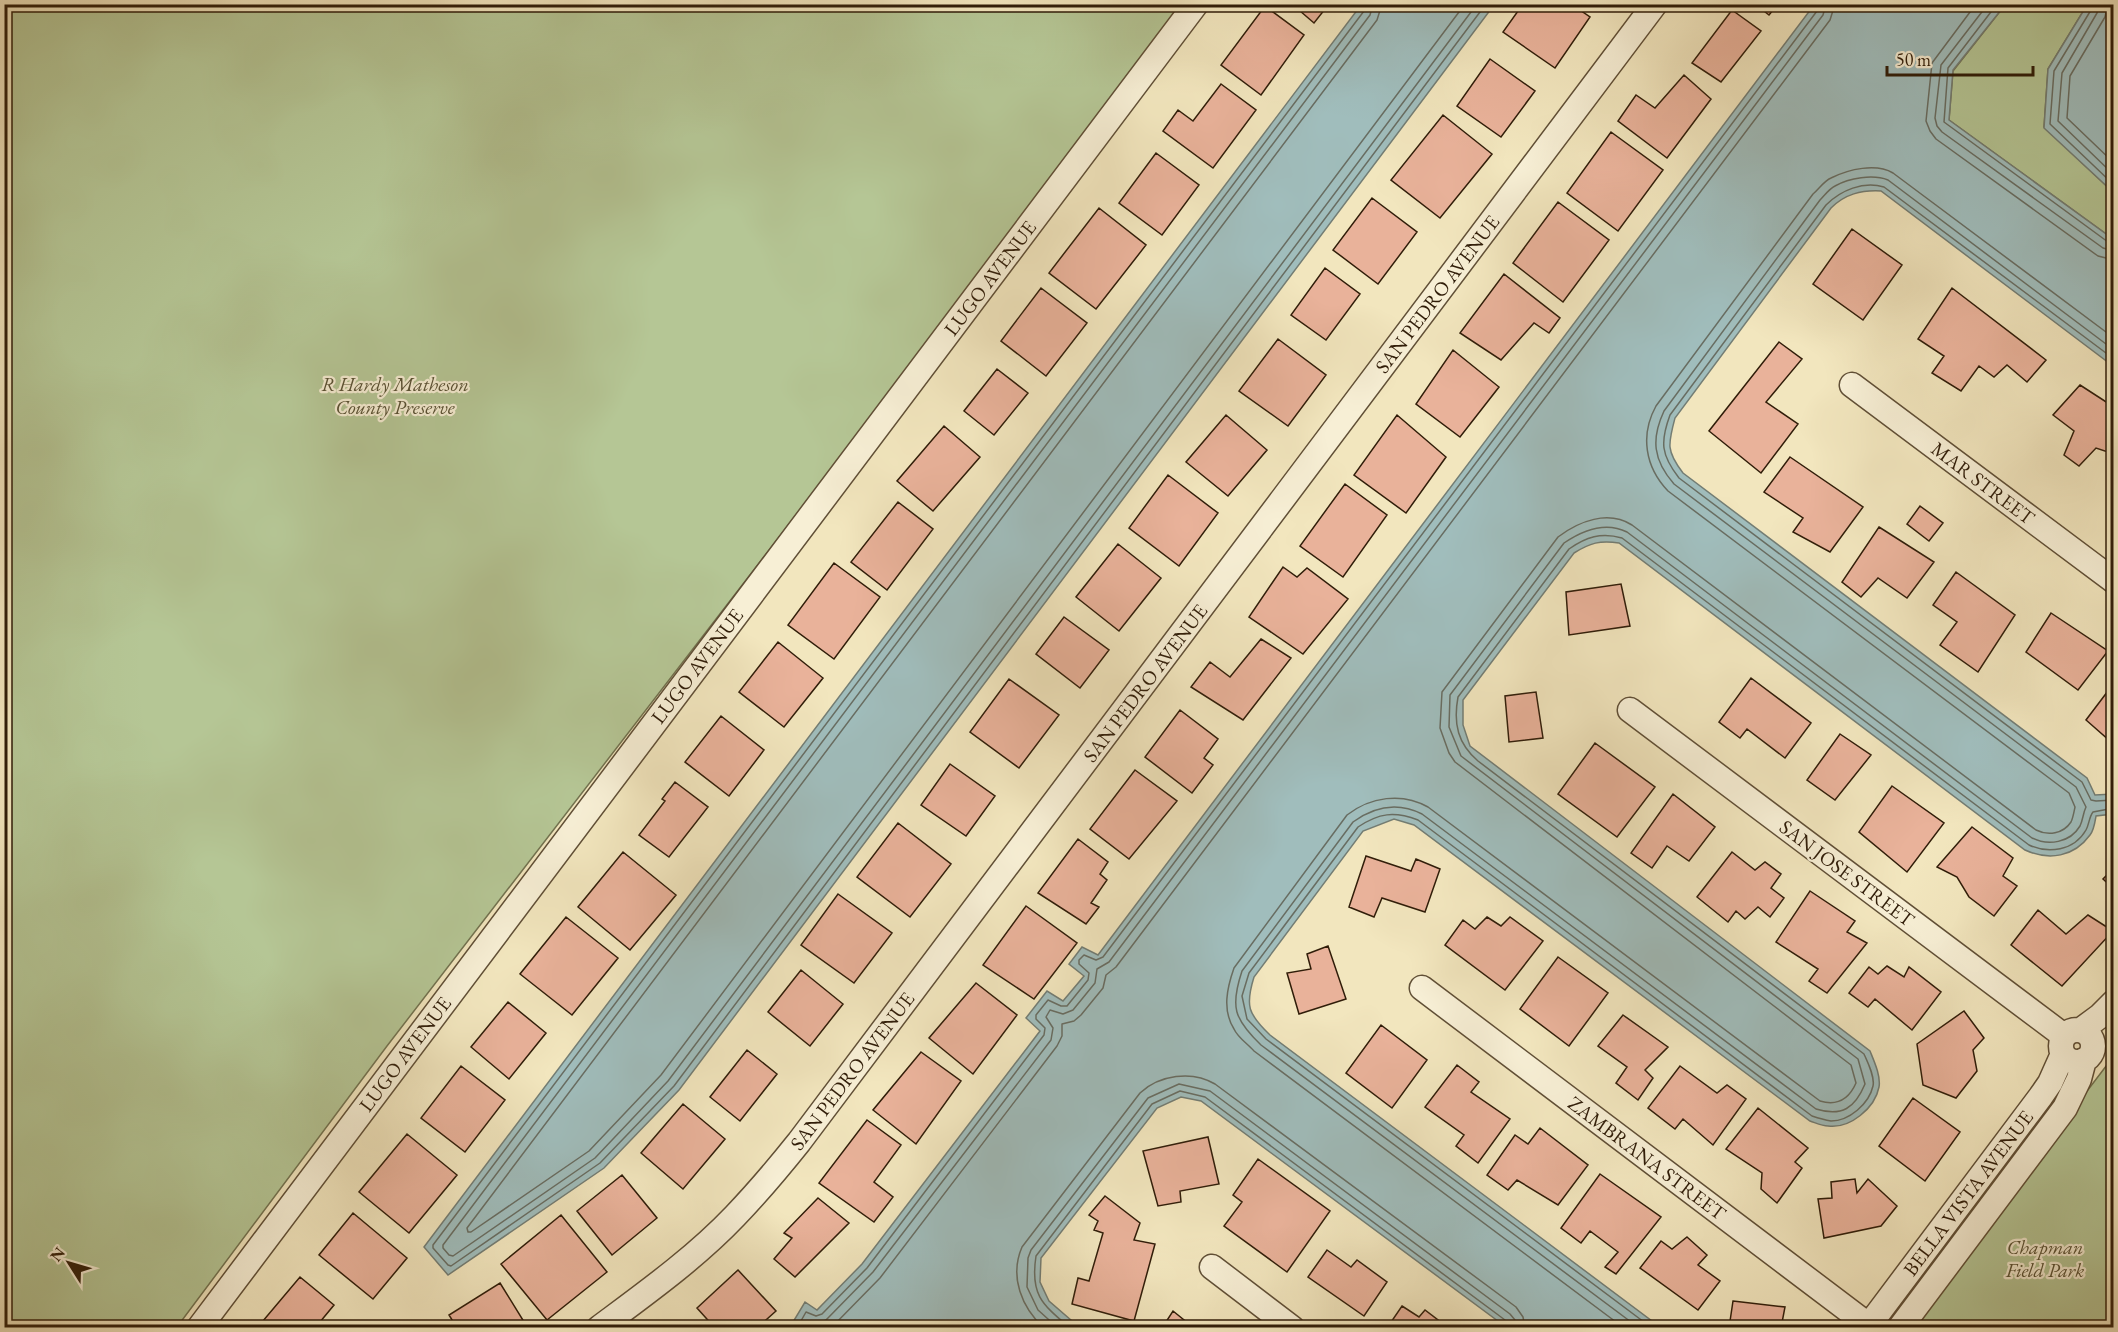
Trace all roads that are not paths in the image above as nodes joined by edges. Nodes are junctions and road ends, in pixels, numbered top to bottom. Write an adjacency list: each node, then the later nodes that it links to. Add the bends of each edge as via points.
1 (1196, 4): 11 (street, LUGO AVENUE)
2 (1655, 4): 12 (street, SAN PEDRO AVENUE, via 799,1142 710,1240)
3 (1852, 384): 4 (street, MAR STREET)
4 (2114, 581)
5 (1630, 710): 8 (street, SAN JOSE STREET)
6 (1422, 988): 10 (street, ZAMBRANA STREET)
7 (2114, 1002): 8 (street, BELLA VISTA AVENUE)
8 (2083, 1044): 10 (street, BELLA VISTA AVENUE); 14 (street, BELLA VISTA AVENUE, via 2079,1079 2065,1108)
9 (1212, 1267): 13 (street)
10 (1869, 1327)
11 (199, 1328)
12 (599, 1328)
13 (1292, 1328)
14 (1900, 1328)

